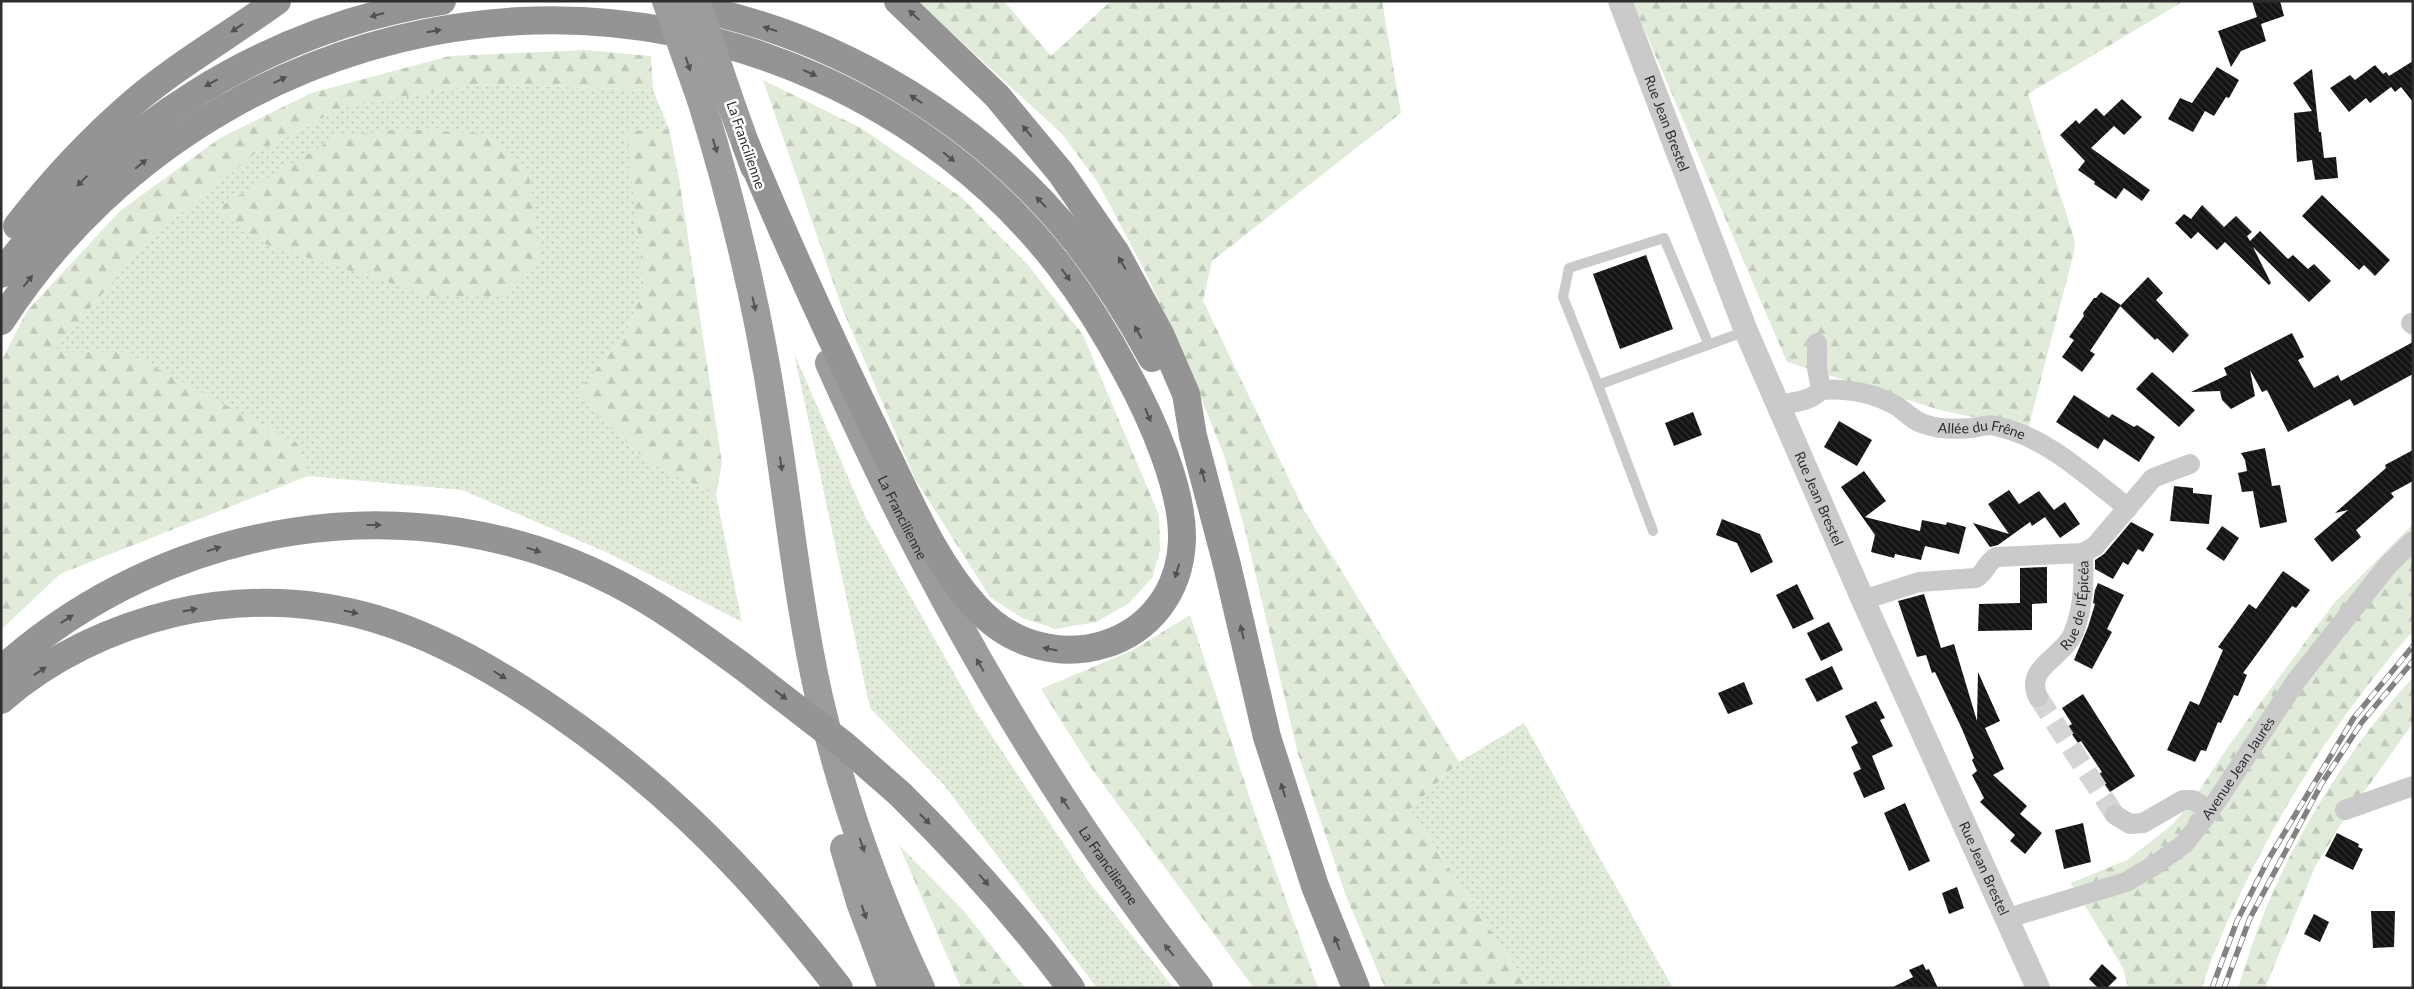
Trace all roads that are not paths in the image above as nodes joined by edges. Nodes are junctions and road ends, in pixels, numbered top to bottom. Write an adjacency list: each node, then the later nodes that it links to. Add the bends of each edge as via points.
1 (277, 1): 9 (highway, one-way to 9, via 134,102 41,195)
2 (442, 1): 10 (highway, one-way to 10, via 384,13 303,39 198,90 151,122 95,169 41,224)
3 (659, 1): 18 (highway, one-way to 3, via 1178,420 1158,369 1098,270 1024,185 974,141 910,96 814,45 744,21)
4 (666, 1): 21 (highway, La Francilienne, one-way to 21, bridge, via 723,172 757,316)
5 (696, 1): 8 (highway, La Francilienne, bridge)
6 (898, 1): 18 (highway, one-way to 6, via 1186,394 1161,336 1090,211 997,96)
7 (1620, 1): 12 (street, Rue Jean Brestel)
8 (746, 144): 11 (highway, one-way to 8, via 50,252 82,217 143,163 180,135 230,105 323,62 409,35 498,22 598,21 642,26 726,44 830,82 930,143 1015,216 1080,294 1142,400 1179,505 1182,540 1175,578 1158,607 1135,628 1107,644 1072,652 1033,646 1013,637 996,627 977,609 937,552 895,471 813,300); 38 (highway, La Francilienne, one-way to 8, via 1152,929 1060,796 947,606 899,514 826,356 782,248)
9 (1, 248)
10 (1, 274)
11 (1, 321)
12 (1746, 331): 14 (lane); 17 (street, Rue Jean Brestel)
13 (1817, 343): 16 (street)
14 (1709, 345): 15 (lane); 15 (lane, via 1664,238 1569,268 1562,297)
15 (1598, 385): 22 (lane)
16 (1821, 390): 17 (street, via 1815,397); 20 (street, Allée du Frêne, via 1842,389 1877,398 1896,405 1913,420 1927,426 1970,428 1994,425 2034,440)
17 (1777, 405): 25 (street, Rue Jean Brestel)
18 (1193, 436): 39 (highway, one-way to 18, via 1315,886 1267,737)
19 (2190, 464): 20 (street, Rue de l'Épicéa, via 2152,478)
20 (2128, 508): 24 (street, Rue de l'Épicéa, via 2095,546)
21 (789, 522): 35 (highway, one-way to 35, via 803,668 815,737 860,902); 36 (highway, La Francilienne, one-way to 36, via 811,659 846,797 872,874)
22 (1653, 531)
23 (2413, 541): 31 (street, Avenue Jean Jaurès, via 2388,565 2296,681)
24 (2083, 553): 25 (street, via 1996,557 1976,578 1919,582); 27 (street, Rue de l'Épicéa, via 2084,594 2072,635 2036,676 2035,692)
25 (1862, 600): 33 (street, Rue Jean Brestel)
26 (1, 670): 37 (highway, one-way to 37, bridge, via 97,599 168,565 234,542 302,529 372,525 404,526 508,543 576,565 656,606 742,666 844,745 900,794 979,874 1044,950)
27 (2038, 697)
28 (1, 700): 34 (highway, one-way to 34, via 60,659 111,632 205,607 249,603 304,604 361,614 411,630 466,654 499,674 578,726 642,775 754,883)
29 (2413, 786): 30 (street)
30 (2345, 810)
31 (2210, 811): 32 (street, via 2193,800 2183,800 2143,824 2130,824); 33 (street, Avenue Jean Jaurès, via 2184,844 2126,882)
32 (2115, 815)
33 (2008, 918): 40 (street, Rue Jean Brestel)
34 (839, 988)
35 (892, 988)
36 (921, 988)
37 (1071, 988)
38 (1199, 988)
39 (1356, 988)
40 (2038, 988)

